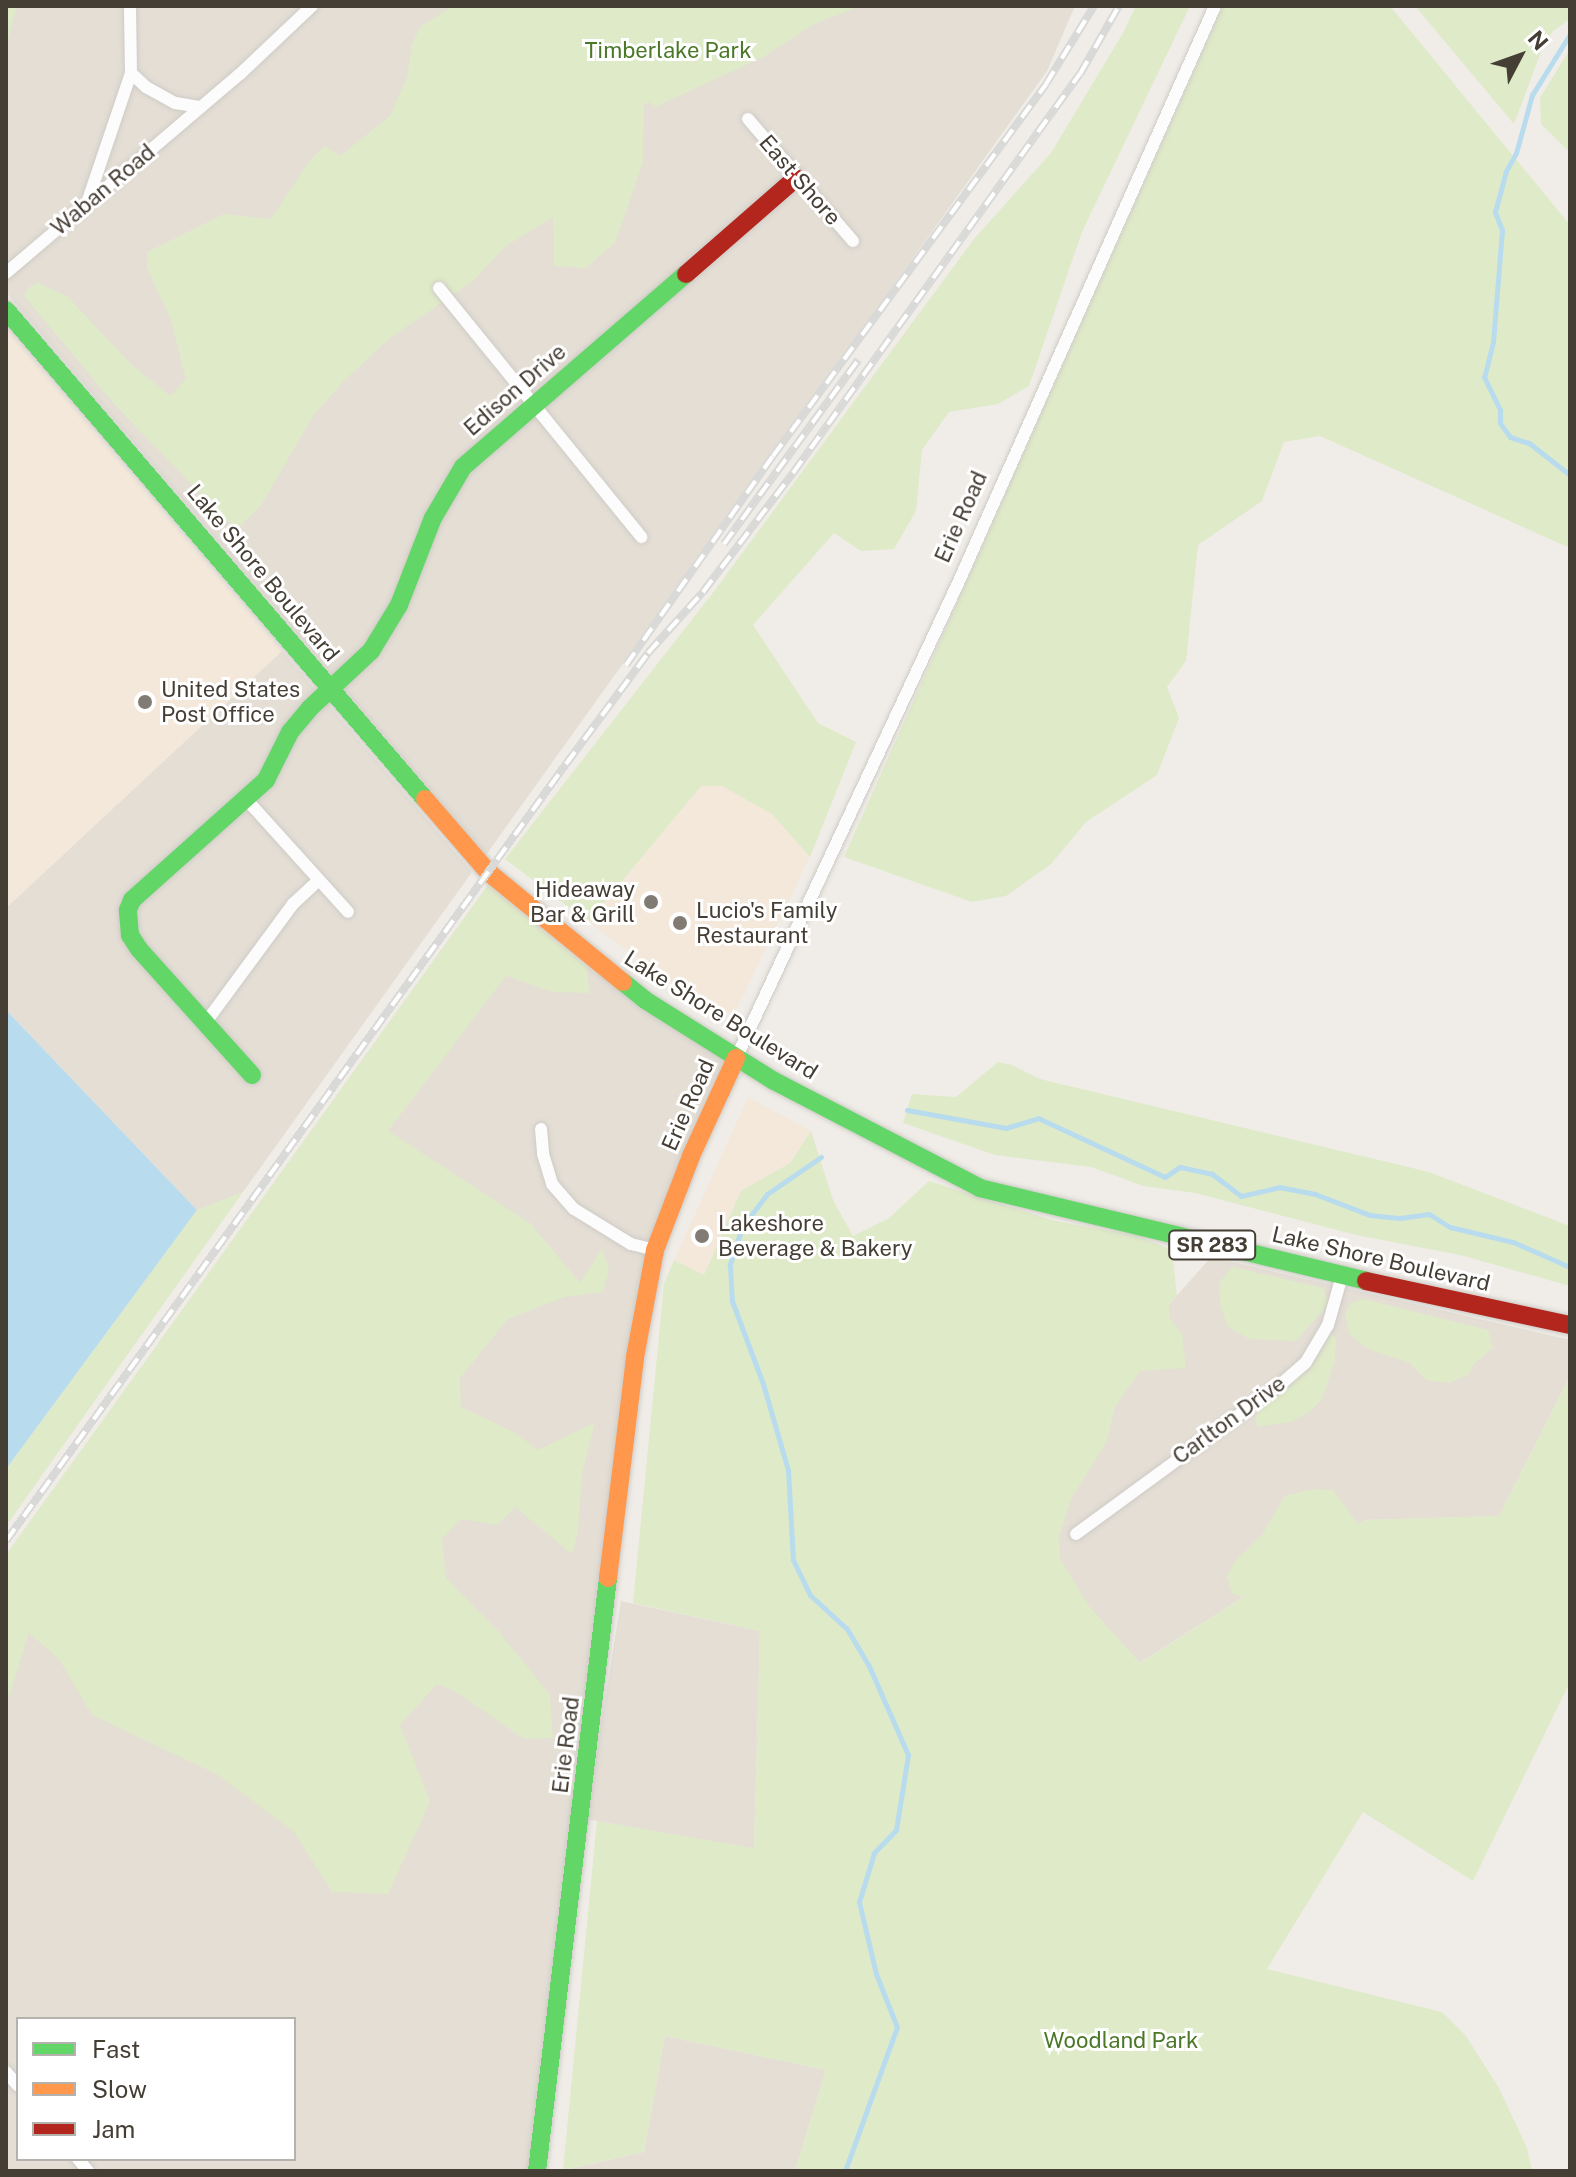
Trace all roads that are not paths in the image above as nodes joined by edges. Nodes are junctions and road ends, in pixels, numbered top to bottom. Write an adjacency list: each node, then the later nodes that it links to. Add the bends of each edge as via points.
1 (130, 6): 4 (street)
2 (312, 6): 5 (street, Waban Road)
3 (1215, 6): 20 (street, Erie Road, via 959,581)
4 (131, 73): 5 (street, via 175,103); 8 (street)
5 (201, 107): 8 (street, Waban Road)
6 (748, 119): 7 (street, East Shore)
7 (796, 178): 9 (street, East Shore); 13 (street, Edison Drive)
8 (87, 203): 10 (street, Waban Road)
9 (853, 241)
10 (6, 273)
11 (439, 288): 13 (street)
12 (6, 310): 15 (street, Lake Shore Boulevard / SR 283)
13 (533, 405): 14 (street); 15 (street, Edison Drive, via 463,467 433,518 399,605 371,651)
14 (641, 537)
15 (329, 688): 16 (street, Edison Drive, via 290,732 266,780); 20 (street, Lake Shore Boulevard / SR 283, via 488,872 645,1000)
16 (246, 799): 17 (street); 19 (street, Edison Drive, via 150,881 128,910 130,935 139,949)
17 (319, 880): 18 (street); 19 (street, via 293,904)
18 (348, 912)
19 (206, 1022): 21 (street)
20 (736, 1058): 23 (street, Erie Road); 24 (street, Lake Shore Boulevard / SR 283, via 980,1188)
21 (252, 1075)
22 (541, 1129): 23 (street, via 552,1184 574,1209 631,1244)
23 (655, 1250): 27 (street, Erie Road, via 635,1357)
24 (1342, 1276): 25 (street, Lake Shore Boulevard / SR 283); 26 (street, Carlton Drive, via 1328,1325 1306,1362)
25 (1570, 1325)
26 (1076, 1534)
27 (537, 2171)

